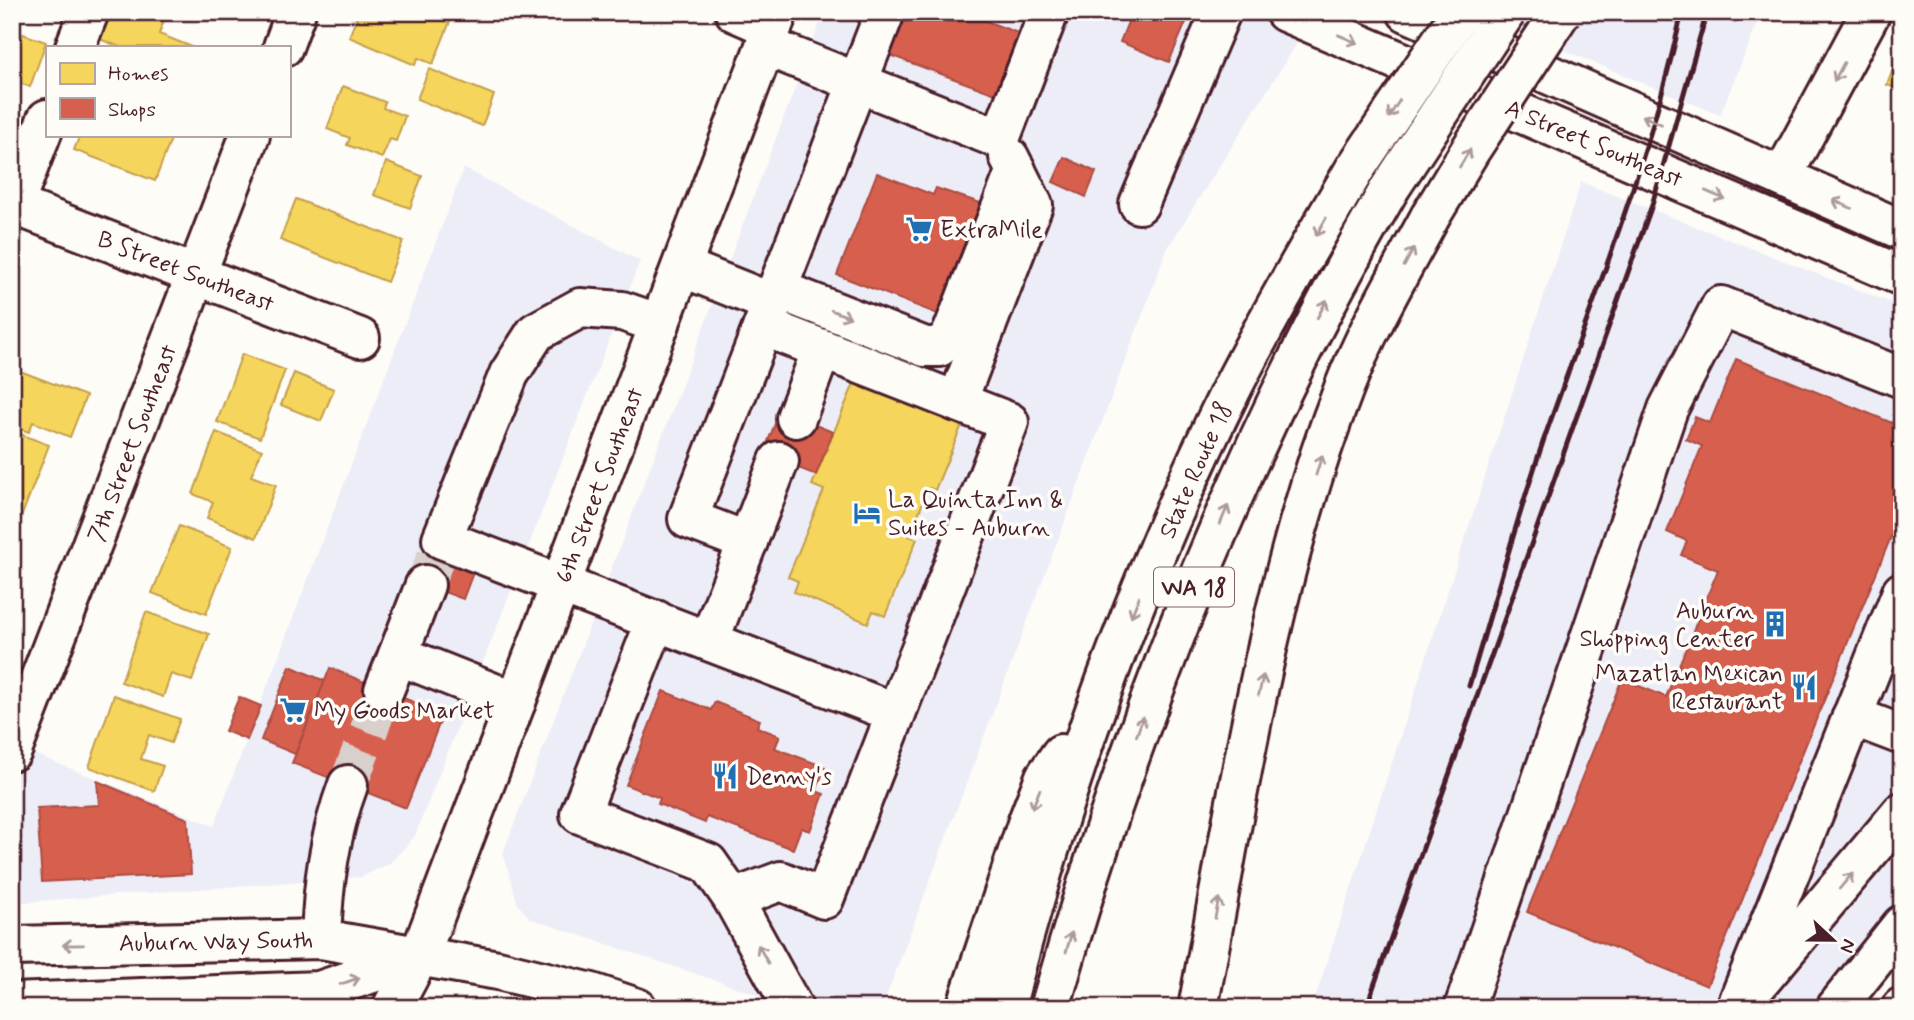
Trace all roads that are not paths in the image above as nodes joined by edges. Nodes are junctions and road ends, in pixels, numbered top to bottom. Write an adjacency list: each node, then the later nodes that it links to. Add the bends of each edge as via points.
1 (89, 12): 14 (main road)
2 (296, 12): 15 (main road)
3 (735, 12): 13 (main road)
4 (884, 12): 16 (main road)
5 (1049, 12): 19 (main road)
6 (1221, 12): 21 (main road)
7 (1285, 12): 26 (main road, A Street Southeast, one-way to 26)
8 (1407, 12): 20 (main road, A Street Southeast, one-way to 8)
9 (1461, 12): 43 (main road, State Route 18 / WA 18, one-way to 43, bridge, via 1355,169 1279,299 1233,387 1155,559)
10 (1506, 12): 64 (main road, State Route 18 / WA 18, one-way to 10, bridge, via 1102,834 1165,657 1275,401 1390,188)
11 (1561, 12): 65 (main road, one-way to 11, bridge, via 1288,568 1345,387 1430,217)
12 (1871, 12): 20 (main road, one-way to 20)
13 (772, 29): 16 (main road); 24 (main road, 6th Street Southeast)
14 (75, 46)
15 (283, 46)
16 (857, 83): 19 (main road); 27 (main road)
17 (46, 122): 22 (main road)
18 (250, 136): 25 (main road, 7th Street Southeast)
19 (1008, 155): 27 (main road, one-way to 19, via 925,348 939,347 951,336); 32 (main road, via 1033,205)
20 (1782, 177): 23 (main road, A Street Southeast, one-way to 20)
21 (1139, 204)
22 (13, 206): 25 (main road, B Street Southeast)
23 (1902, 230)
24 (682, 267): 27 (main road); 28 (main road, 6th Street Southeast)
25 (197, 275): 29 (main road, B Street Southeast); 48 (main road, 7th Street Southeast)
26 (1902, 276)
27 (771, 306): 30 (main road); 35 (main road, via 688,519)
28 (660, 324): 36 (main road, via 622,311 580,308 536,332 509,374); 37 (main road, 6th Street Southeast)
29 (360, 338)
30 (822, 349): 32 (main road); 33 (main road)
31 (1902, 378): 66 (main road, via 1721,306 1668,409)
32 (957, 402): 45 (main road, via 1009,422)
33 (796, 418)
34 (779, 461): 35 (main road)
35 (748, 542): 40 (main road)
36 (434, 560): 37 (main road); 41 (main road)
37 (561, 584): 39 (main road); 44 (main road, 6th Street Southeast)
38 (1902, 592): 46 (main road)
39 (656, 620): 40 (main road); 51 (main road, via 580,814 708,863)
40 (709, 641): 45 (main road)
41 (398, 655): 42 (main road); 44 (main road)
42 (384, 690)
43 (1098, 701): 62 (main road, one-way to 62, via 1045,777); 63 (main road, State Route 18 / WA 18, via 1046,858)
44 (516, 702): 55 (main road, 6th Street Southeast)
45 (896, 713): 51 (main road, via 824,899 780,881)
46 (1852, 716): 47 (main road); 67 (main road)
47 (1902, 735)
48 (12, 751)
49 (348, 785): 53 (main road, via 333,824 323,885)
50 (1902, 812): 67 (main road, one-way to 50)
51 (733, 900): 61 (main road, one-way to 51)
52 (1902, 925): 68 (main road)
53 (321, 939): 54 (main road, Auburn Way South, one-way to 54); 55 (main road, Auburn Way South)
54 (12, 946)
55 (419, 957): 56 (main road, Auburn Way South, one-way to 55, via 319,991); 58 (main road, 6th Street Southeast); 59 (main road); 60 (main road, Auburn Way South, via 498,970)
56 (267, 1002): 57 (main road, Auburn Way South)
57 (12, 1003)
58 (392, 1008)
59 (421, 1008)
60 (637, 1008)
61 (793, 1008)
62 (966, 1008)
63 (1005, 1008)
64 (1050, 1008)
65 (1198, 1008)
66 (1464, 1008)
67 (1737, 1008)
68 (1836, 1008)

